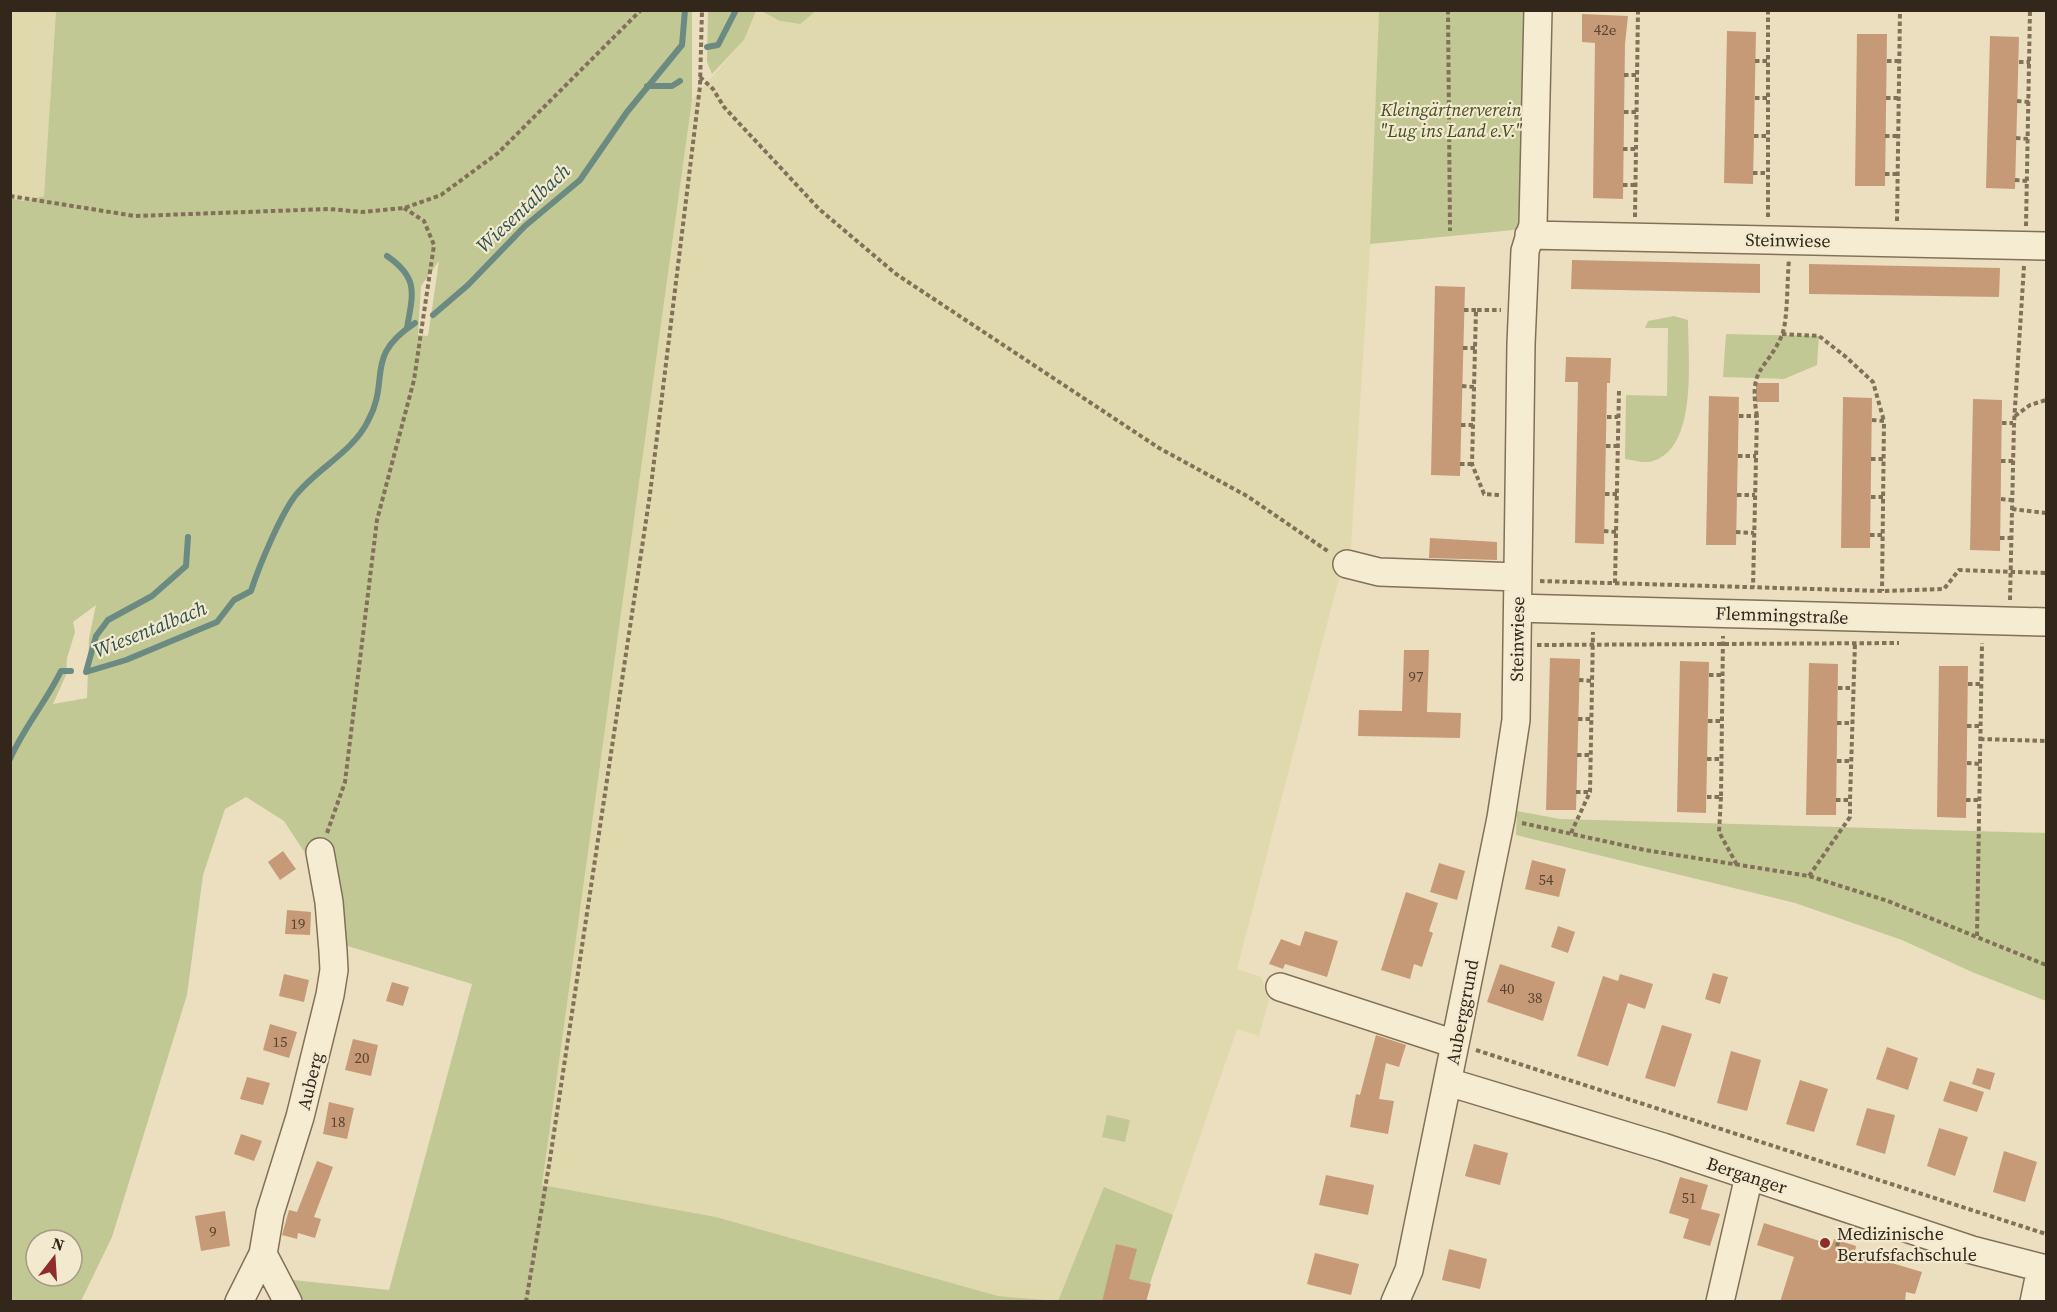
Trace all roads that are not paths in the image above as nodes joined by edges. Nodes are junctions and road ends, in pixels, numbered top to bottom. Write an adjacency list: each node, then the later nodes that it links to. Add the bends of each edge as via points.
1 (1538, 10): 2 (street, Steinwiese, via 1533,225)
2 (1529, 235): 3 (street, Steinwiese); 5 (street, Steinwiese, via 1522,311 1517,496)
3 (2036, 246)
4 (1347, 564): 5 (street, via 1379,572)
5 (1523, 579): 6 (street, Steinwiese)
6 (1518, 608): 7 (street, Flemmingstraße, via 1753,615 1855,630 1988,634); 8 (street, Steinwiese)
7 (2046, 622)
8 (1516, 720): 11 (street, Auberggrund, via 1501,818)
9 (320, 852): 14 (street, Auberg, via 329,902 334,970 306,1097 270,1213)
10 (1280, 987): 11 (street)
11 (1455, 1044): 12 (street, Auberggrund)
12 (1448, 1082): 13 (street, Berganger); 18 (street, Auberggrund, via 1409,1270)
13 (1749, 1176): 15 (street, Berganger, via 1972,1250); 19 (street)
14 (263, 1254): 16 (street, Auberg); 17 (street)
15 (2044, 1269): 20 (street)
16 (239, 1302)
17 (288, 1302)
18 (1395, 1302)
19 (1720, 1302)
20 (2034, 1302)

